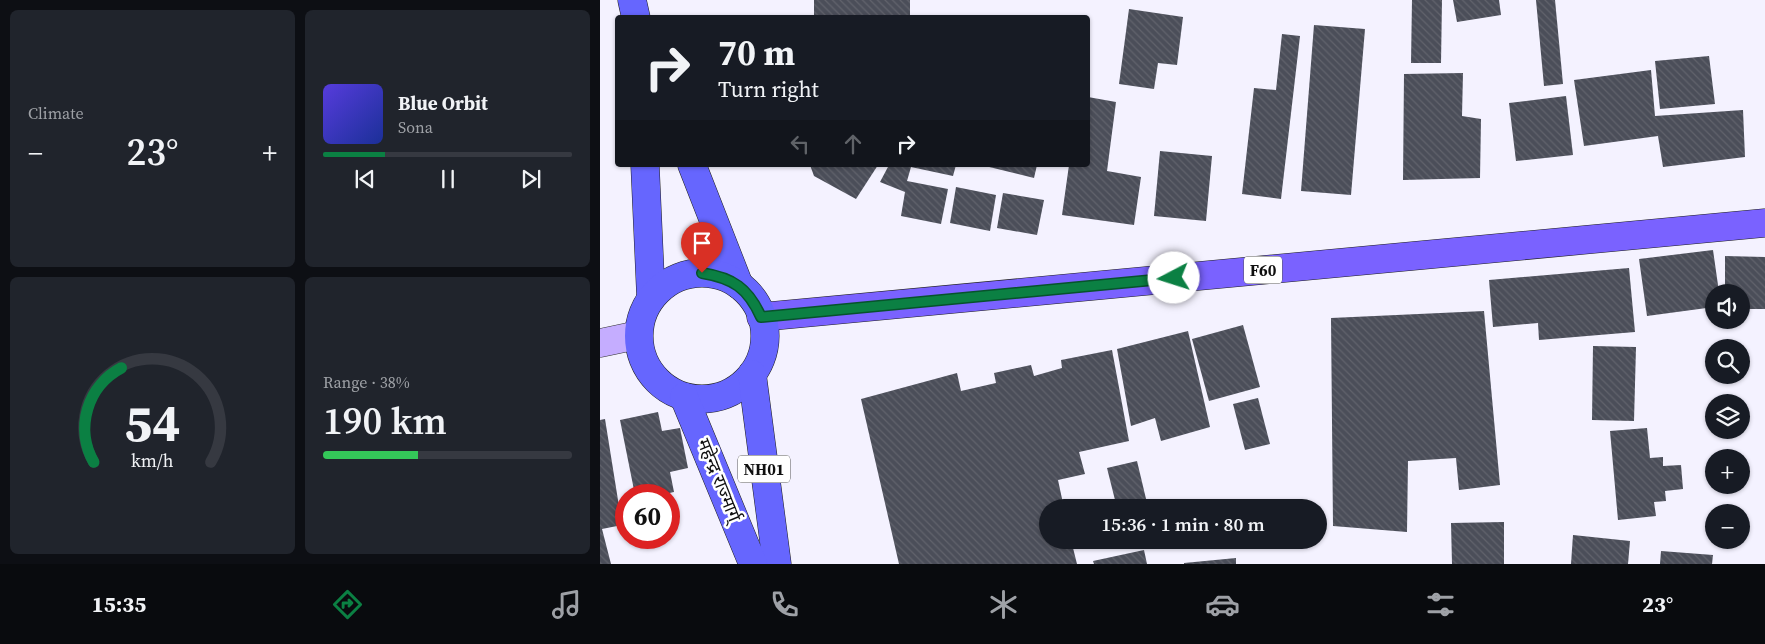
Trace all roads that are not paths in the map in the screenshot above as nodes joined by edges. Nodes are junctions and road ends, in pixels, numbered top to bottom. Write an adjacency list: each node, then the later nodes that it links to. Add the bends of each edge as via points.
1 (632, 0): 2 (highway)
2 (635, 15)
3 (645, 167): 7 (highway)
4 (693, 167): 6 (highway)
5 (1765, 223): 8 (main road, F60)
6 (739, 285): 7 (highway, via 721,276 702,273 682,276 665,284); 8 (highway, via 753,299)
7 (651, 298): 9 (highway, via 642,316)
8 (761, 317): 11 (highway, via 765,336 761,356)
9 (638, 335): 10 (main road); 12 (highway, via 650,373 664,387)
10 (600, 343)
11 (752, 374): 12 (highway, via 721,396); 14 (highway, महेन्द्र राज्मार्ग् / NH01)
12 (684, 397): 13 (highway, महेन्द्र राज्मार्ग् / NH01)
13 (753, 564)
14 (777, 564)

